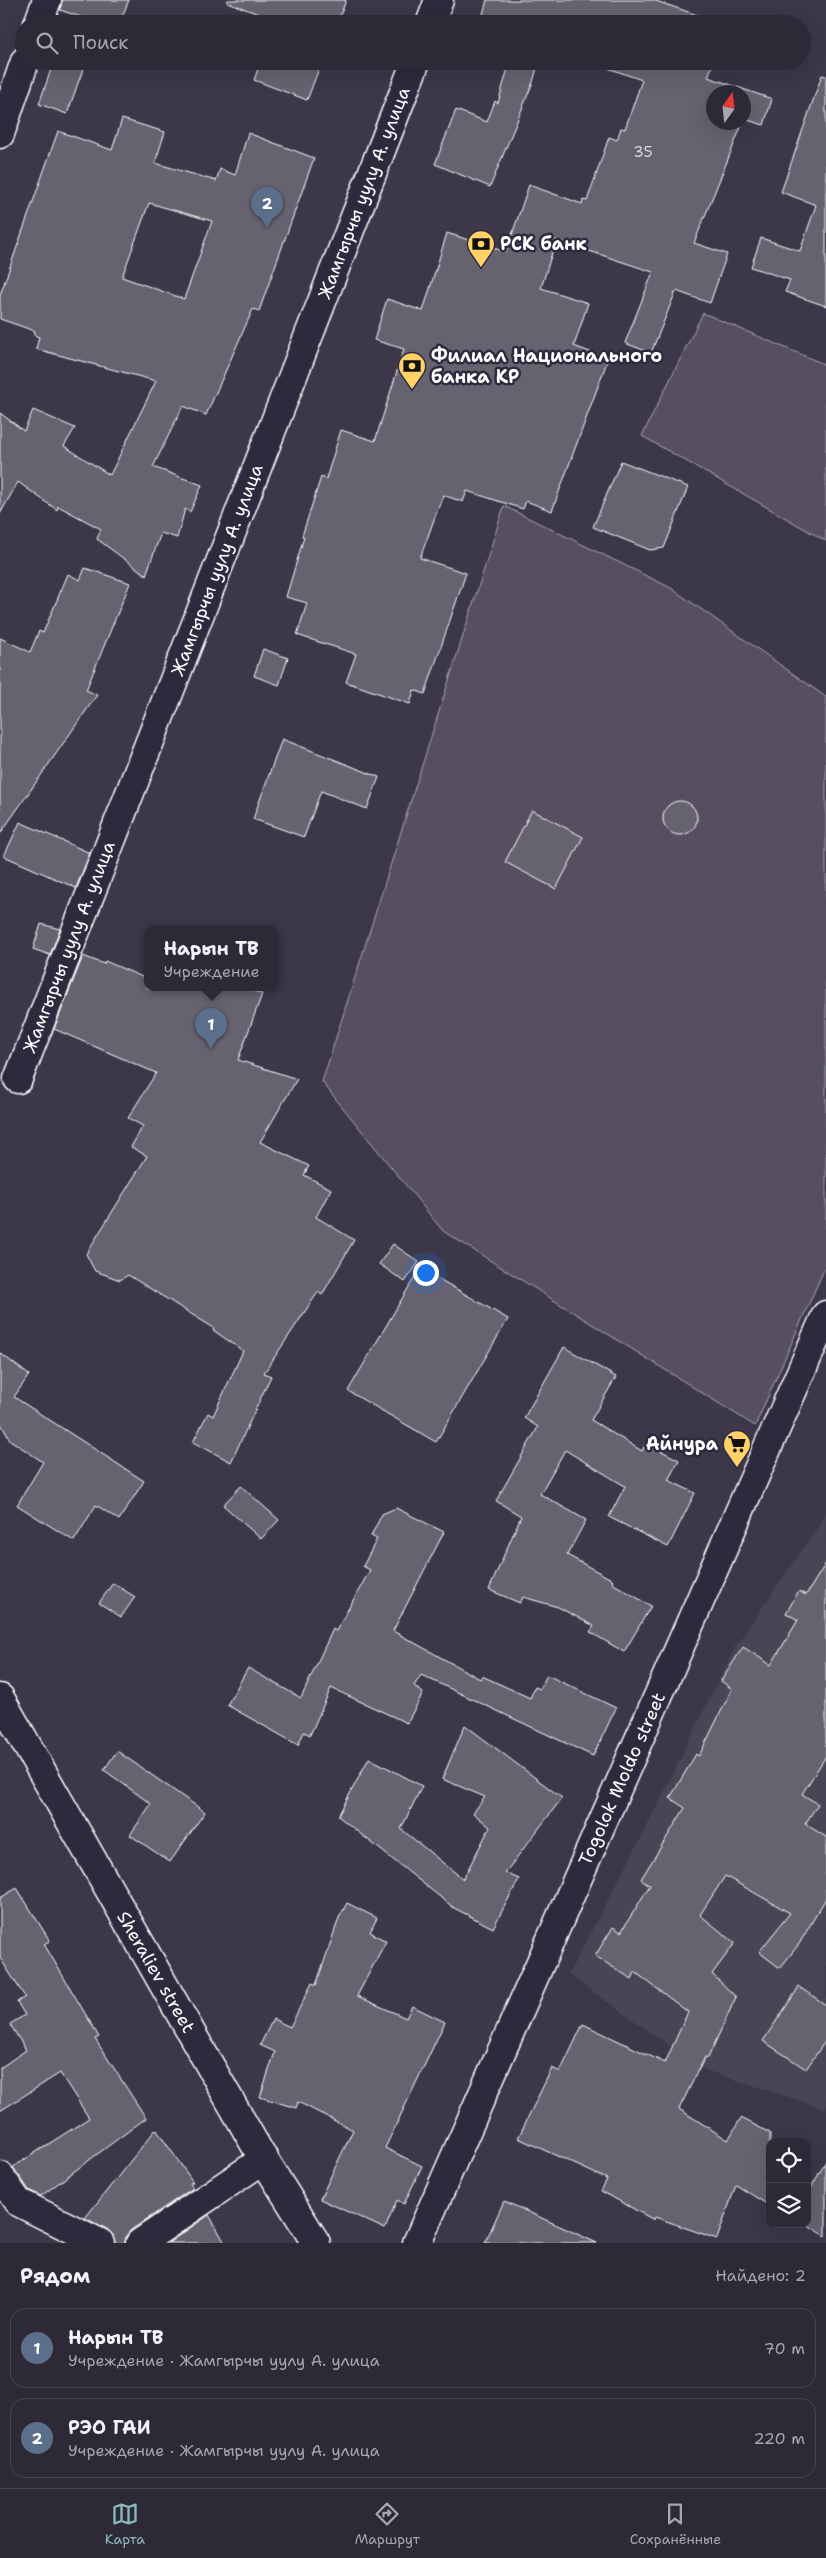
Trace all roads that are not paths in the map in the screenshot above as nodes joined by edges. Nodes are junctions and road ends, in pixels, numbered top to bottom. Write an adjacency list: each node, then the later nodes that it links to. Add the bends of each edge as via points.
1 (47, 0): 3 (street)
2 (440, 0): 4 (street)
3 (41, 15)
4 (434, 15)
5 (22, 70): 7 (street)
6 (412, 70): 8 (street, Жамгырчы уулу А. улица)
7 (0, 134)
8 (18, 1079)
9 (826, 1315): 16 (street, Togolok Moldo street)
10 (0, 1698): 11 (street, Sheraliev street)
11 (264, 2159): 14 (street); 15 (street, Sheraliev street)
12 (0, 2176): 13 (street, via 18,2202)
13 (100, 2243)
14 (140, 2243)
15 (316, 2243)
16 (417, 2243)

